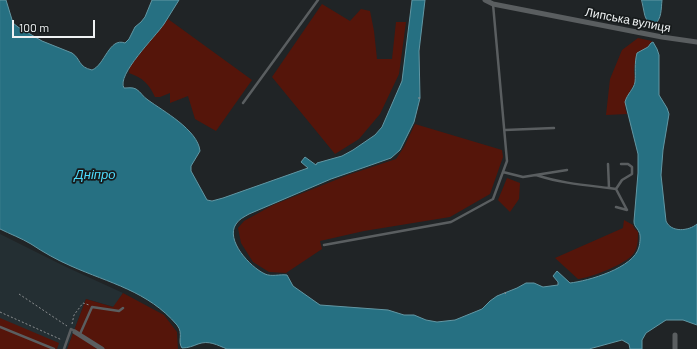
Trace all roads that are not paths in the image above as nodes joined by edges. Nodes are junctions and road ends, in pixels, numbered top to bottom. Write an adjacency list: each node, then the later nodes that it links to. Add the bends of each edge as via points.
1 (318, 0): 5 (lane)
2 (485, 0): 3 (street, Липська вулиця)
3 (493, 4): 4 (street, Липська вулиця); 7 (lane)
4 (697, 42)
5 (243, 102)
6 (554, 128): 7 (lane)
7 (505, 130): 11 (lane, via 507,161)
8 (608, 164): 13 (lane)
9 (621, 164): 14 (lane, via 632,167 632,174 622,180)
10 (566, 170): 12 (lane)
11 (503, 172): 12 (lane, via 523,177); 16 (lane, via 494,199 451,222)
12 (536, 175): 13 (lane, via 566,183)
13 (609, 188): 14 (lane)
14 (616, 189): 15 (lane, via 627,210)
15 (616, 207)
16 (324, 245)
17 (122, 308): 19 (lane, via 118,311 92,307)
18 (0, 327): 21 (lane)
19 (75, 332): 22 (lane, via 66,342); 23 (street)
20 (675, 335): 24 (street)
21 (54, 349)
22 (64, 349)
23 (102, 349)
24 (675, 349)

